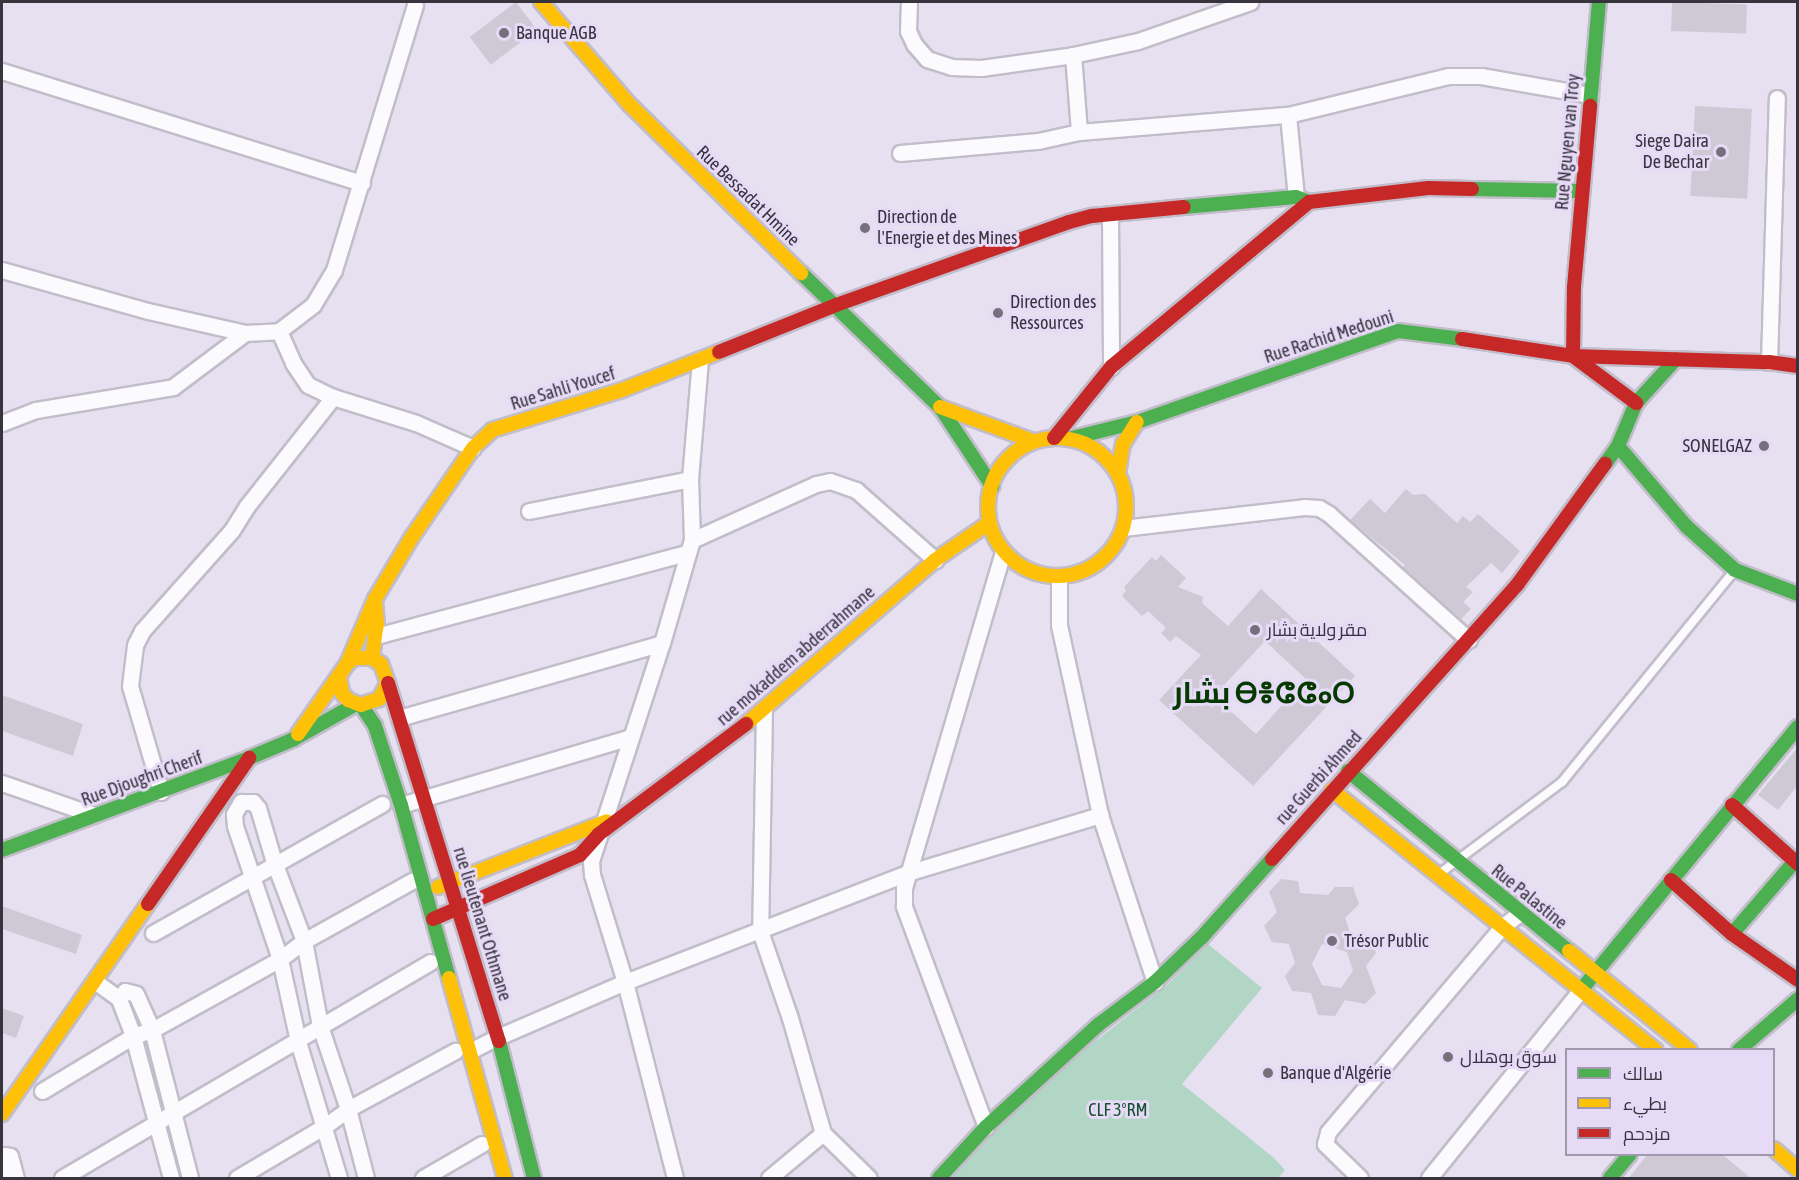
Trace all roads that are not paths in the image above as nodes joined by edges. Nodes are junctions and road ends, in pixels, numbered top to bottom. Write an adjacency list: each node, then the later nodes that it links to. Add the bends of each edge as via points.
1 (541, 2): 18 (main road, Rue Bessadat Hmine, via 630,105)
2 (909, 2): 6 (street, via 908,31 914,44 927,59 951,67 981,68)
3 (1250, 2): 6 (street, via 1138,41)
4 (1599, 2): 8 (main road, Rue Nguyen van Troy)
5 (413, 3): 13 (street)
6 (1073, 55): 11 (street)
7 (2, 71): 13 (street)
8 (1590, 95): 10 (street, via 1481,76 1448,76); 14 (main road, Rue Nguyen van Troy)
9 (1777, 98): 24 (street)
10 (1288, 115): 11 (street); 15 (street)
11 (1079, 132): 12 (street, via 1038,141)
12 (900, 153)
13 (362, 183): 19 (street, via 329,282 313,305)
14 (1581, 191): 15 (main road, Rue Sahli Youcef, via 1428,188); 21 (main road, Rue Nguyen van Troy)
15 (1302, 199): 16 (main road, Rue Sahli Youcef); 26 (main road)
16 (1110, 214): 18 (main road, Rue Sahli Youcef, via 1069,222); 26 (street)
17 (2, 270): 20 (street, via 148,311)
18 (836, 305): 22 (main road, Rue Sahli Youcef); 29 (main road, Rue Bessadat Hmine)
19 (279, 331): 20 (street); 27 (street, via 301,378)
20 (245, 333): 31 (street, via 173,387 36,410)
21 (1573, 356): 23 (main road, Rue Rachid Medouni); 28 (main road); 30 (main road, Rue Rachid Medouni, via 1398,331)
22 (700, 359): 35 (main road, Rue Sahli Youcef, via 622,390 492,430); 37 (street)
23 (1676, 359): 24 (main road, Rue Rachid Medouni); 28 (main road, rue Guerbi Ahmed)
24 (1769, 362): 25 (main road)
25 (1797, 366)
26 (1111, 367): 32 (main road)
27 (333, 397): 35 (street, via 416,423); 65 (street, via 247,506 232,531 142,630 135,645 130,686)
28 (1636, 403): 34 (main road, rue Guerbi Ahmed)
29 (940, 407): 33 (main road, Rue Bessadat Hmine); 38 (main road, Rue Bessadat Hmine)
30 (1137, 422): 32 (main road, Rue Rachid Medouni); 36 (main road, via 1123,444)
31 (2, 423)
32 (1061, 438): 33 (main road); 36 (main road, via 1088,445 1105,457)
33 (1033, 441): 38 (main road, via 1014,452 997,471)
34 (1618, 446): 45 (main road, via 1686,526); 50 (main road, rue Guerbi Ahmed, via 1517,585)
35 (473, 448): 48 (main road, Rue Sahli Youcef, via 431,505)
36 (1118, 474): 41 (main road, via 1126,509)
37 (690, 479): 39 (street); 42 (street)
38 (992, 486): 40 (main road)
39 (529, 511)
40 (988, 523): 43 (main road); 44 (main road, rue mokaddem abderrahmane)
41 (1124, 528): 46 (main road, via 1106,557 1092,567); 50 (street, via 1319,508)
42 (689, 547): 44 (street, via 816,484 830,481 856,489); 49 (street); 51 (street)
43 (1003, 551): 46 (main road, via 1024,569); 77 (street)
44 (935, 560): 56 (main road, rue mokaddem abderrahmane)
45 (1735, 570): 47 (main road); 75 (lane, via 1562,782)
46 (1059, 577): 71 (street, via 1059,625)
47 (1797, 594)
48 (375, 599): 49 (main road); 53 (main road, Rue Sahli Youcef)
49 (376, 636): 52 (main road)
50 (1469, 640): 62 (main road, rue Guerbi Ahmed)
51 (662, 643): 57 (street); 59 (street)
52 (372, 658): 53 (main road, via 354,658); 54 (main road, via 381,664)
53 (343, 670): 55 (main road, via 342,693); 60 (main road, Rue Sahli Youcef)
54 (388, 682): 55 (main road, via 379,699); 57 (main road, rue lieutenant Othmane)
55 (359, 705): 60 (main road, Rue Djoughri Cherif); 68 (main road, via 375,726)
56 (764, 711): 72 (main road, rue mokaddem abderrahmane, via 625,816); 88 (street)
57 (399, 718): 66 (main road, rue lieutenant Othmane)
58 (1797, 727): 69 (main road)
59 (631, 737): 66 (street); 72 (street)
60 (294, 739): 61 (main road, Rue Djoughri Cherif)
61 (249, 758): 65 (main road, Rue Djoughri Cherif); 96 (main road)
62 (1348, 771): 64 (main road, rue Guerbi Ahmed); 75 (main road, Rue Palastine)
63 (2, 783): 70 (street)
64 (1332, 790): 78 (main road, Rue Palastine); 98 (main road, rue Guerbi Ahmed, via 1202,937)
65 (160, 792): 70 (main road, Rue Djoughri Cherif)
66 (423, 797): 68 (street); 82 (main road, rue lieutenant Othmane)
67 (381, 804): 74 (street)
68 (401, 805): 83 (main road)
69 (1732, 805): 76 (main road); 81 (main road)
70 (94, 815): 73 (main road, Rue Djoughri Cherif)
71 (1100, 815): 77 (street); 98 (street)
72 (601, 828): 82 (main road, rue mokaddem abderrahmane); 84 (main road, via 580,855 562,866); 97 (street, via 591,861 592,875)
73 (2, 850)
74 (274, 862): 79 (street); 79 (street, via 258,808 253,802 241,802 234,814 235,826); 91 (street)
75 (1457, 863): 78 (lane); 85 (main road, Rue Palastine)
76 (1796, 863): 90 (main road)
77 (907, 873): 88 (street); 117 (street, via 904,906)
78 (1438, 875): 87 (main road, Rue Palastine)
79 (250, 878): 89 (street); 92 (street)
80 (412, 880): 91 (street)
81 (1671, 880): 90 (main road); 94 (main road)
82 (450, 883): 83 (main road, rue mokaddem abderrahmane); 84 (main road, rue lieutenant Othmane)
83 (426, 892): 86 (main road)
84 (458, 909): 86 (main road); 105 (main road, rue lieutenant Othmane)
85 (1520, 913): 87 (street); 94 (main road, Rue Palastine)
86 (433, 919): 110 (main road)
87 (1503, 927): 99 (main road, Rue Palastine); 139 (street, via 1328,1132 1325,1144)
88 (760, 931): 97 (street); 118 (street)
89 (153, 933)
90 (1732, 934): 95 (main road)
91 (304, 941): 92 (street); 102 (street)
92 (280, 959): 103 (street); 106 (street)
93 (430, 962): 102 (street)
94 (1594, 973): 99 (main road); 108 (main road, Rue Palastine)
95 (1797, 980)
96 (96, 982): 100 (street); 113 (main road)
97 (625, 982): 105 (street); 135 (street)
98 (1155, 982): 117 (main road, rue Guerbi Ahmed, via 1098,1025)
99 (1580, 992): 107 (main road, Rue Palastine); 140 (street)
100 (119, 999): 103 (street, via 124,991 136,994); 104 (street)
101 (1797, 999): 109 (main road)
102 (320, 1026): 106 (street); 112 (street)
103 (152, 1030): 104 (street); 114 (street)
104 (133, 1036): 111 (street); 115 (street)
105 (498, 1037): 110 (street); 134 (main road, rue lieutenant Othmane)
106 (298, 1041): 114 (street); 116 (street)
107 (1652, 1048)
108 (1688, 1048)
109 (1741, 1048)
110 (463, 1051): 112 (street); 133 (main road)
111 (42, 1091)
112 (348, 1109): 116 (street); 131 (street)
113 (2, 1114)
114 (172, 1116): 115 (street); 128 (street)
115 (155, 1125): 126 (street); 127 (street)
116 (324, 1126): 129 (street); 130 (street)
117 (986, 1127): 138 (main road, rue Guerbi Ahmed)
118 (823, 1133): 136 (street); 137 (street)
119 (482, 1144): 132 (street)
120 (1775, 1151): 123 (main road)
121 (1629, 1156): 141 (main road)
122 (2, 1161): 124 (street); 125 (street, via 4,1155 10,1156)
123 (1797, 1170)
124 (3, 1179)
125 (16, 1179)
126 (62, 1179)
127 (171, 1179)
128 (190, 1179)
129 (237, 1179)
130 (339, 1179)
131 (366, 1179)
132 (423, 1179)
133 (505, 1179)
134 (534, 1179)
135 (675, 1179)
136 (769, 1179)
137 (869, 1179)
138 (939, 1179)
139 (1360, 1179)
140 (1429, 1179)
141 (1610, 1179)

